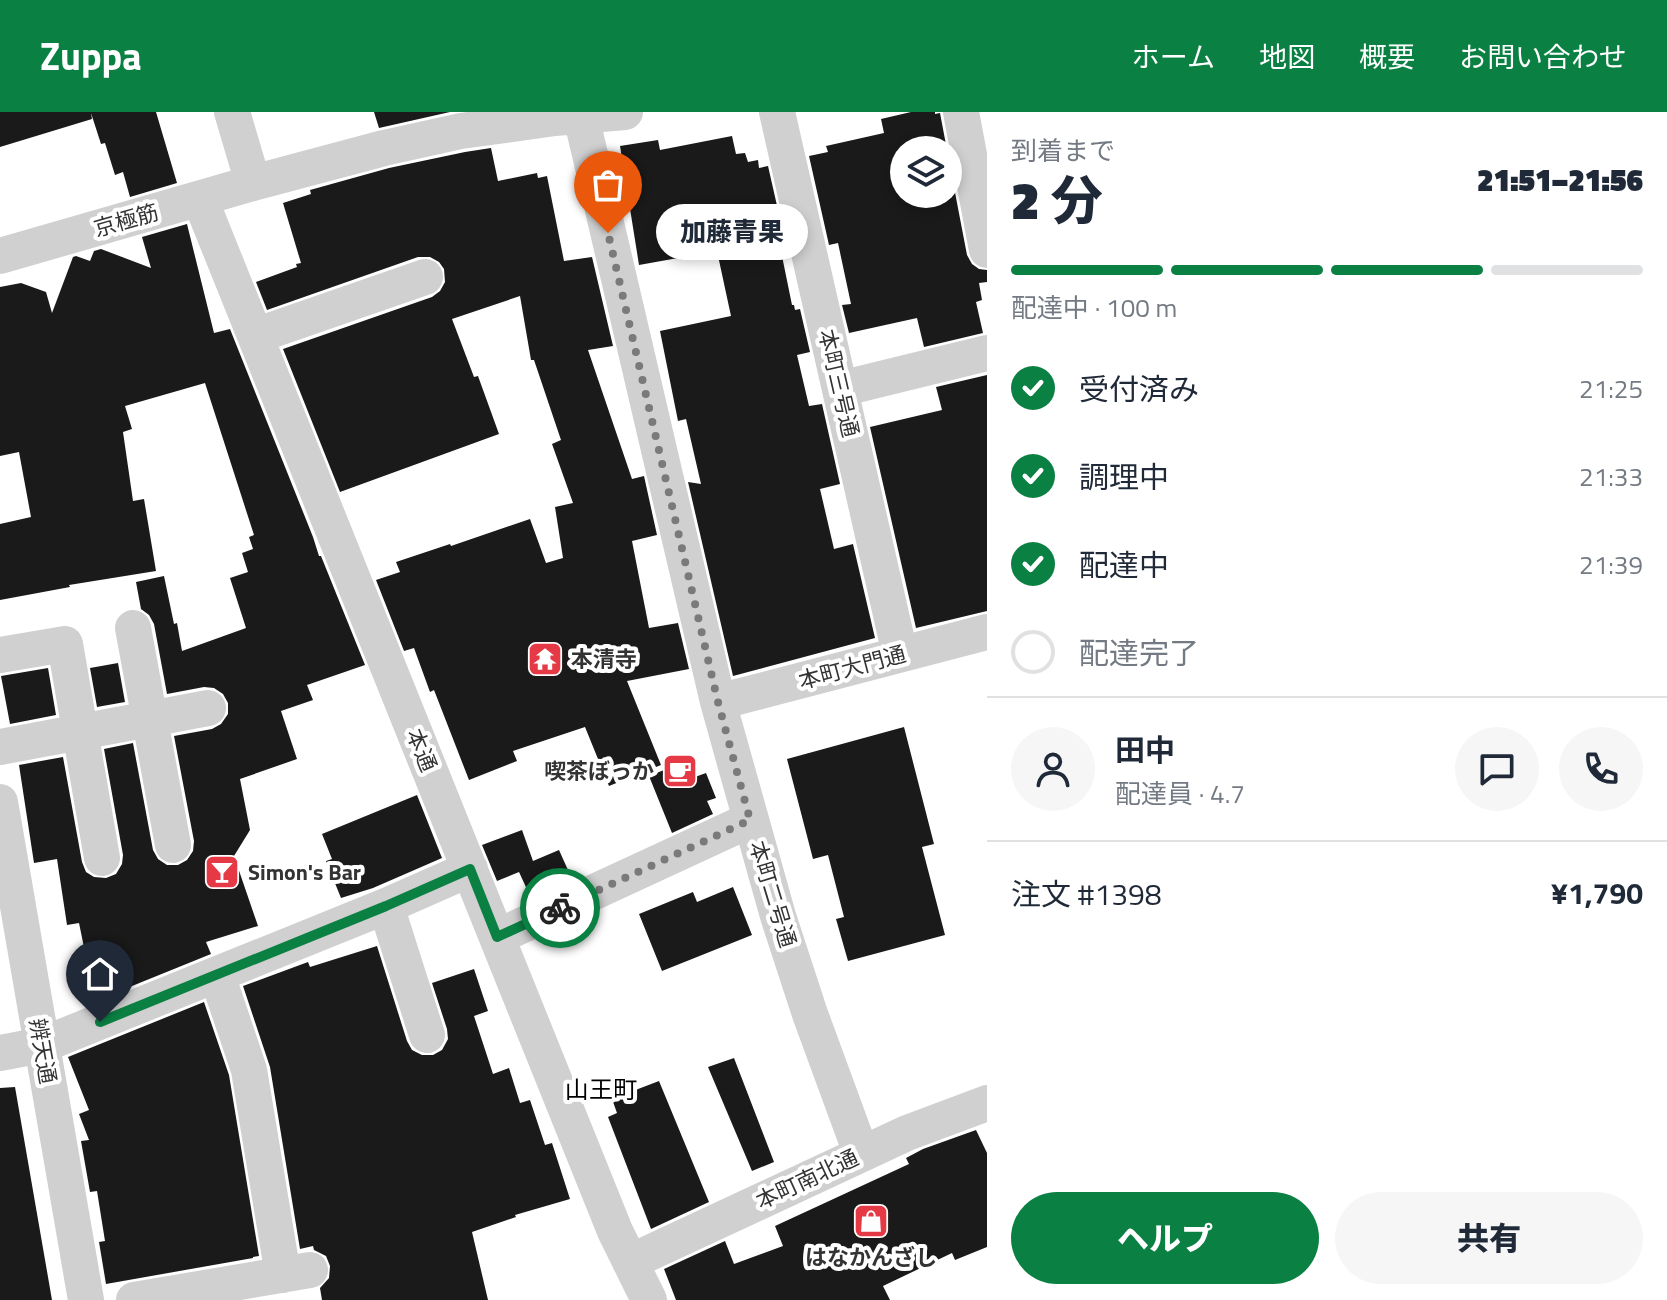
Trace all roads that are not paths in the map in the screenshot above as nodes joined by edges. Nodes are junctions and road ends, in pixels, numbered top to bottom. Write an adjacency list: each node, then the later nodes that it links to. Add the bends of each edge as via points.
1 (232, 112): 7 (street)
2 (625, 112): 5 (street, 京極筋)
3 (777, 112): 14 (street, 本町三号通)
4 (961, 112): 9 (street)
5 (581, 116): 6 (street, 京極筋); 19 (street, 本町二号通)
6 (458, 122): 7 (street, 京極筋)
7 (253, 183): 8 (street, 京極筋)
8 (200, 199): 10 (street, 京極筋); 12 (street, 本通)
9 (987, 250)
10 (0, 256)
11 (425, 277): 12 (street)
12 (255, 336): 28 (street, 本通)
13 (987, 353): 14 (street)
14 (840, 389): 17 (street, 本町三号通)
15 (133, 628): 21 (street)
16 (987, 632): 17 (street, 本町大門通)
17 (900, 654): 19 (street, 本町大門通)
18 (0, 655): 22 (street, via 65,644)
19 (718, 702): 25 (street, 本町二号通)
20 (208, 708): 21 (street)
21 (150, 719): 22 (street); 26 (street)
22 (81, 732): 23 (street); 27 (street)
23 (0, 747)
24 (0, 802): 33 (street, 辨天通)
25 (750, 820): 30 (street); 36 (street, 本町二号通, via 810,1014)
26 (173, 845)
27 (102, 858)
28 (470, 869): 29 (street); 30 (street, 本通)
29 (386, 906): 31 (street); 32 (street)
30 (497, 937): 37 (street, 本通)
31 (217, 975): 33 (street); 39 (street, via 249,1070 296,1272)
32 (427, 1035)
33 (42, 1045): 34 (street); 38 (street, 辨天通)
34 (0, 1053)
35 (987, 1103): 36 (street, 本町南北通)
36 (861, 1153): 37 (street, 本町南北通)
37 (630, 1262): 40 (street, 本通)
38 (86, 1300)
39 (134, 1300)
40 (649, 1300)

